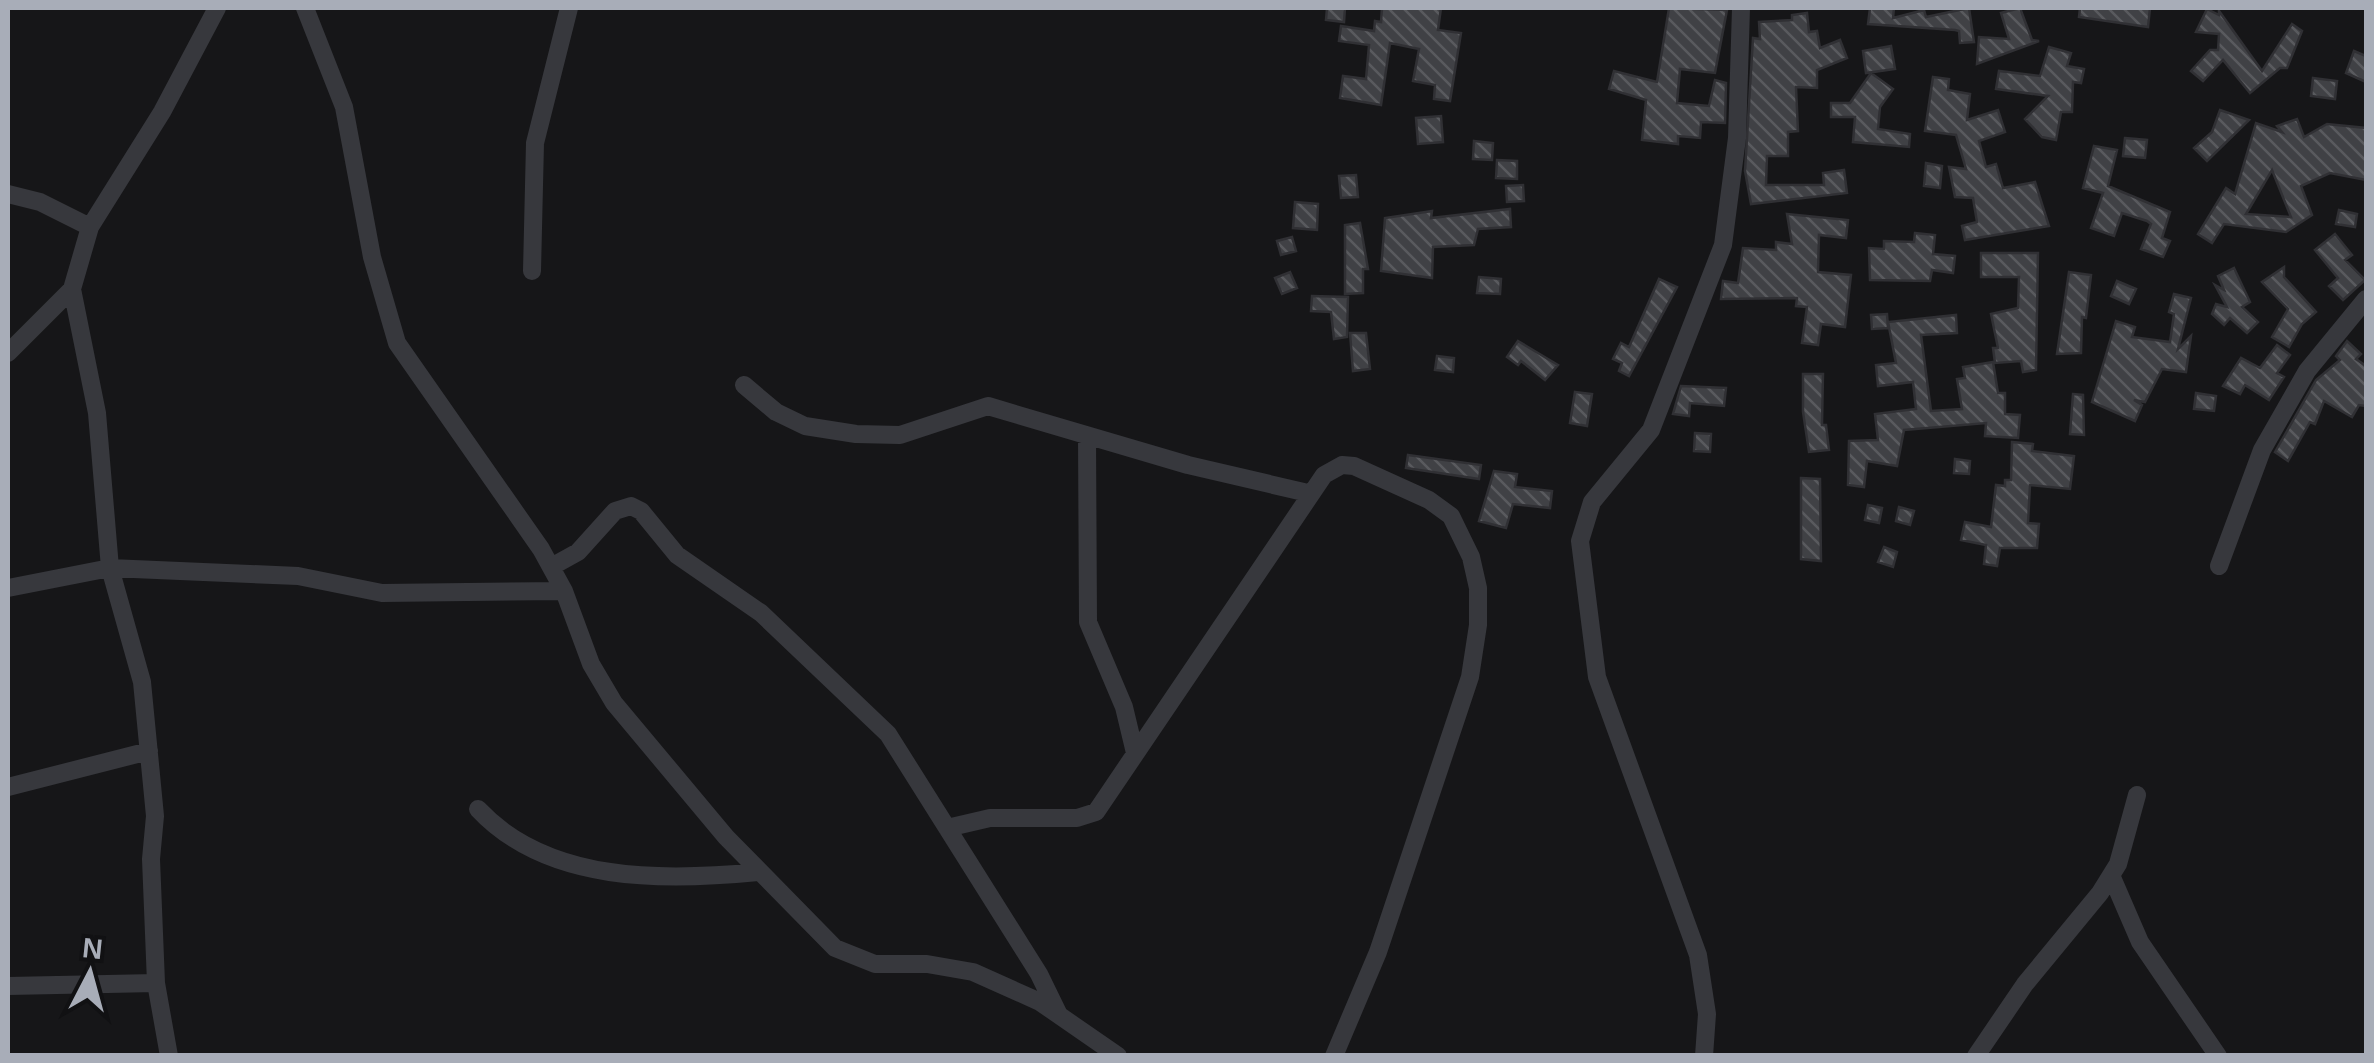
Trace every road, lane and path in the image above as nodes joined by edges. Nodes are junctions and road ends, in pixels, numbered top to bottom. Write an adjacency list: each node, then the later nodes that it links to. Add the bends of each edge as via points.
1 (217, 8): 6 (street)
2 (306, 8): 14 (street, via 344,108 372,257 397,344)
3 (569, 8): 7 (street, via 534,143)
4 (1741, 8): 33 (street, via 1737,138 1724,245 1651,430 1592,502 1580,541 1597,676 1698,955 1707,1014)
5 (8, 194): 6 (street)
6 (90, 227): 8 (street)
7 (532, 271)
8 (72, 289): 10 (street); 16 (street, via 96,412)
9 (2366, 298): 15 (street, via 2306,371 2262,450)
10 (8, 353)
11 (744, 386): 12 (street, via 789,419 856,434 916,432 988,406)
12 (1087, 434): 13 (street); 20 (street, via 1088,622 1124,707)
13 (1308, 493): 20 (street, via 1232,617); 32 (street, via 1335,468 1354,466 1439,506 1458,527 1478,588 1476,640 1460,710 1378,952)
14 (550, 566): 18 (street); 24 (street, via 578,552 615,511 641,511 678,555 752,606 861,704 897,746)
15 (2219, 566)
16 (110, 568): 17 (street); 18 (street, via 298,576 382,593); 19 (street, via 142,682)
17 (8, 588)
18 (564, 591): 25 (street, via 591,664 614,703)
19 (149, 750): 21 (street); 27 (street)
20 (1135, 753): 24 (street, via 1104,804 1089,816 990,818)
21 (8, 787)
22 (2137, 795): 26 (street)
23 (478, 809): 25 (street, via 534,847 604,870 669,880)
24 (947, 828): 29 (street)
25 (758, 872): 29 (street, via 814,930 856,960 973,972)
26 (2111, 875): 34 (street); 35 (street, via 2140,942)
27 (156, 984): 28 (street); 30 (street)
28 (8, 986)
29 (1058, 1014): 31 (street)
30 (169, 1056)
31 (1118, 1056)
32 (1334, 1056)
33 (1704, 1056)
34 (1976, 1056)
35 (2218, 1056)

